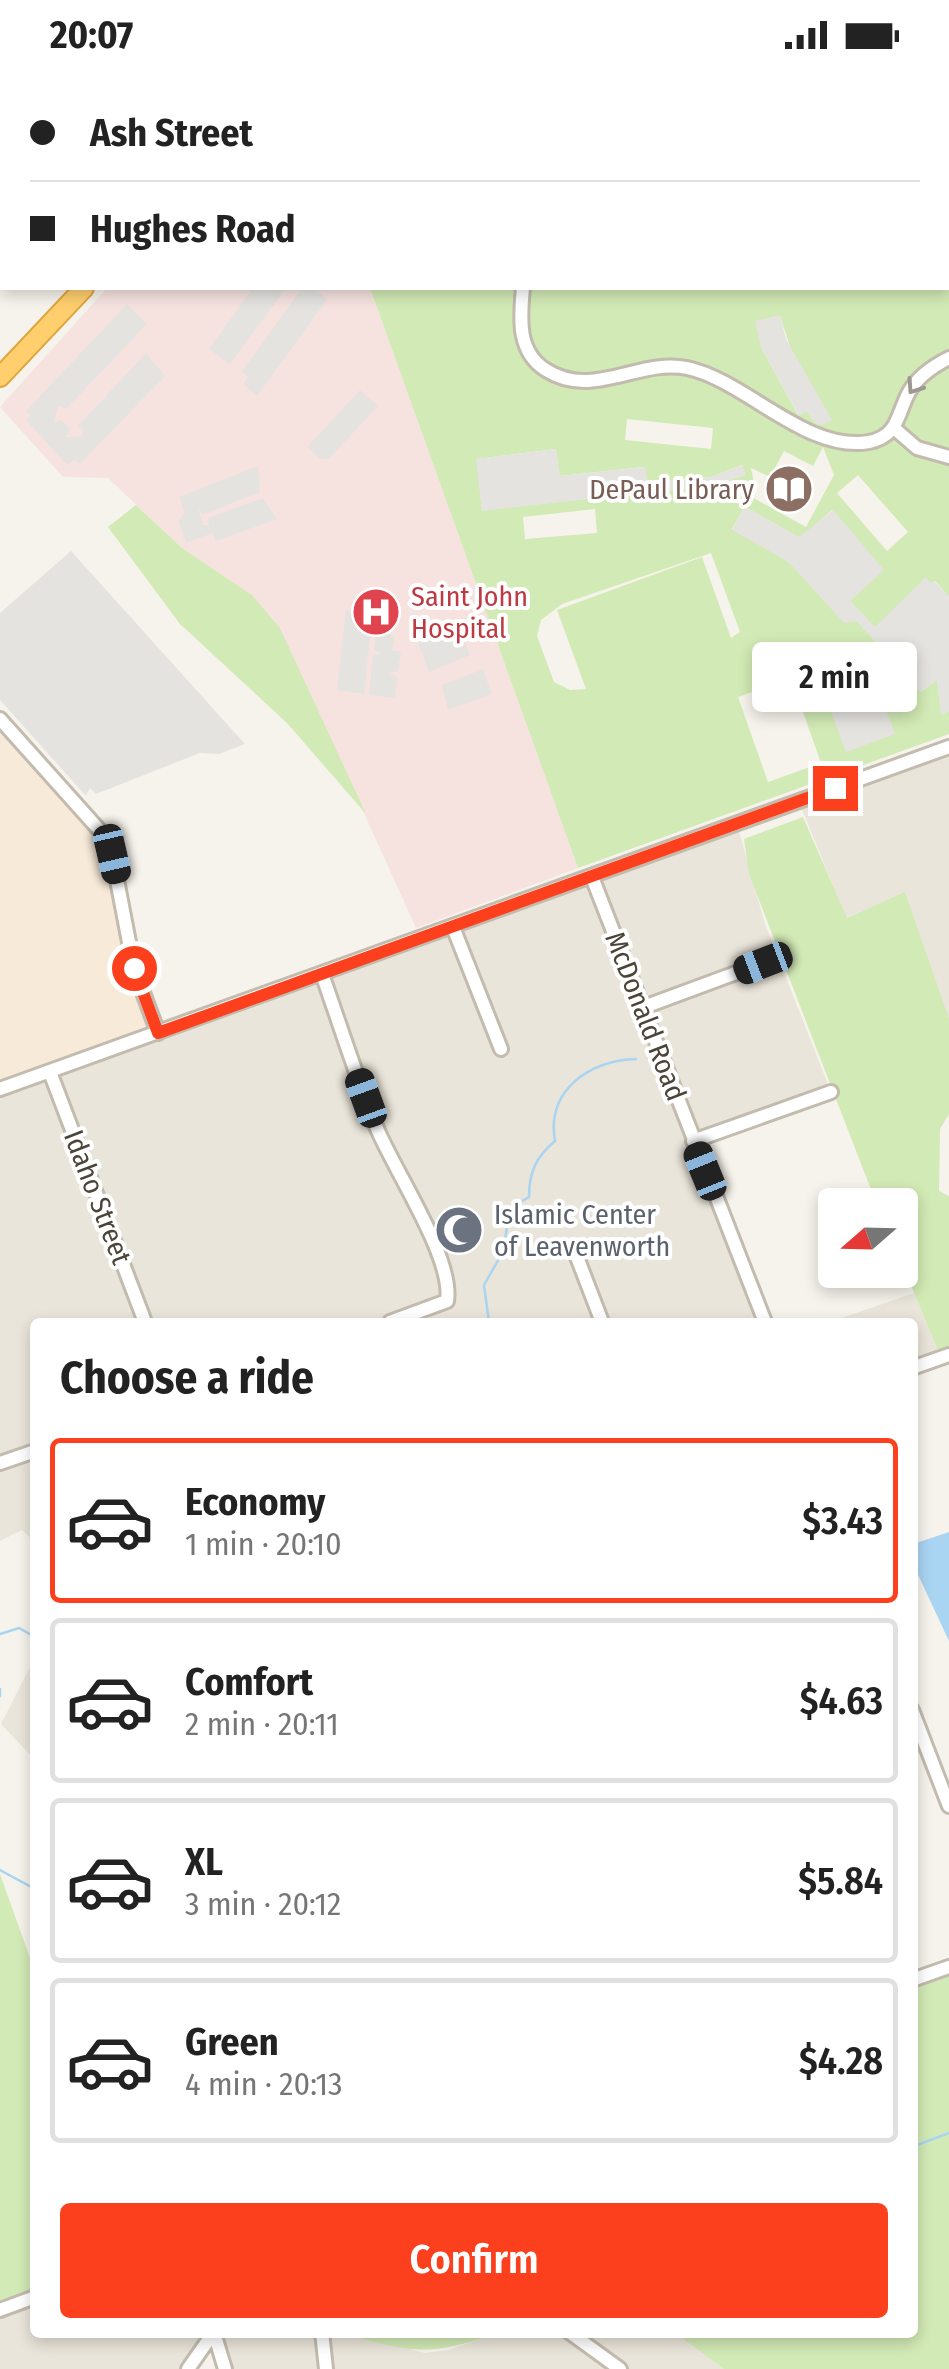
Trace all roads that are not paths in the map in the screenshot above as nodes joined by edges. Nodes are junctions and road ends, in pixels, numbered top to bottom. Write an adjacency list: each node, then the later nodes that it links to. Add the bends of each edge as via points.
1 (82, 290): 4 (highway)
2 (523, 290): 5 (street, via 524,345 533,361 568,381 692,369 845,442 876,441)
3 (949, 358): 5 (street, one-way to 5, via 910,390)
4 (0, 377)
5 (895, 429): 6 (street, via 917,448)
6 (949, 458)
7 (0, 720): 14 (street, via 102,833 134,968)
8 (949, 747): 9 (street)
9 (592, 877): 10 (street); 13 (street, McDonald Road)
10 (453, 927): 12 (street); 15 (street)
11 (763, 963): 13 (street)
12 (322, 974): 14 (street); 22 (street, via 377,1129 450,1288 448,1302)
13 (644, 1007): 19 (street, McDonald Road)
14 (158, 1033): 16 (street)
15 (501, 1049)
16 (50, 1072): 17 (street); 21 (street, Idaho Street)
17 (0, 1089)
18 (831, 1092): 19 (street)
19 (693, 1140): 24 (street, McDonald Road)
20 (577, 1257): 23 (street)
21 (143, 1318)
22 (402, 1318)
23 (600, 1318)
24 (763, 1318)
25 (949, 1355): 26 (street)
26 (918, 1366)
27 (30, 1452): 28 (street)
28 (0, 1463)
29 (918, 1726): 30 (street)
30 (949, 1806)
31 (949, 1967): 32 (street)
32 (918, 1978)
33 (30, 2299): 34 (street)
34 (0, 2310)
35 (210, 2338): 39 (street)
36 (216, 2338): 40 (street)
37 (323, 2338): 41 (street)
38 (577, 2338): 42 (street)
39 (188, 2369)
40 (225, 2369)
41 (326, 2369)
42 (620, 2369)

